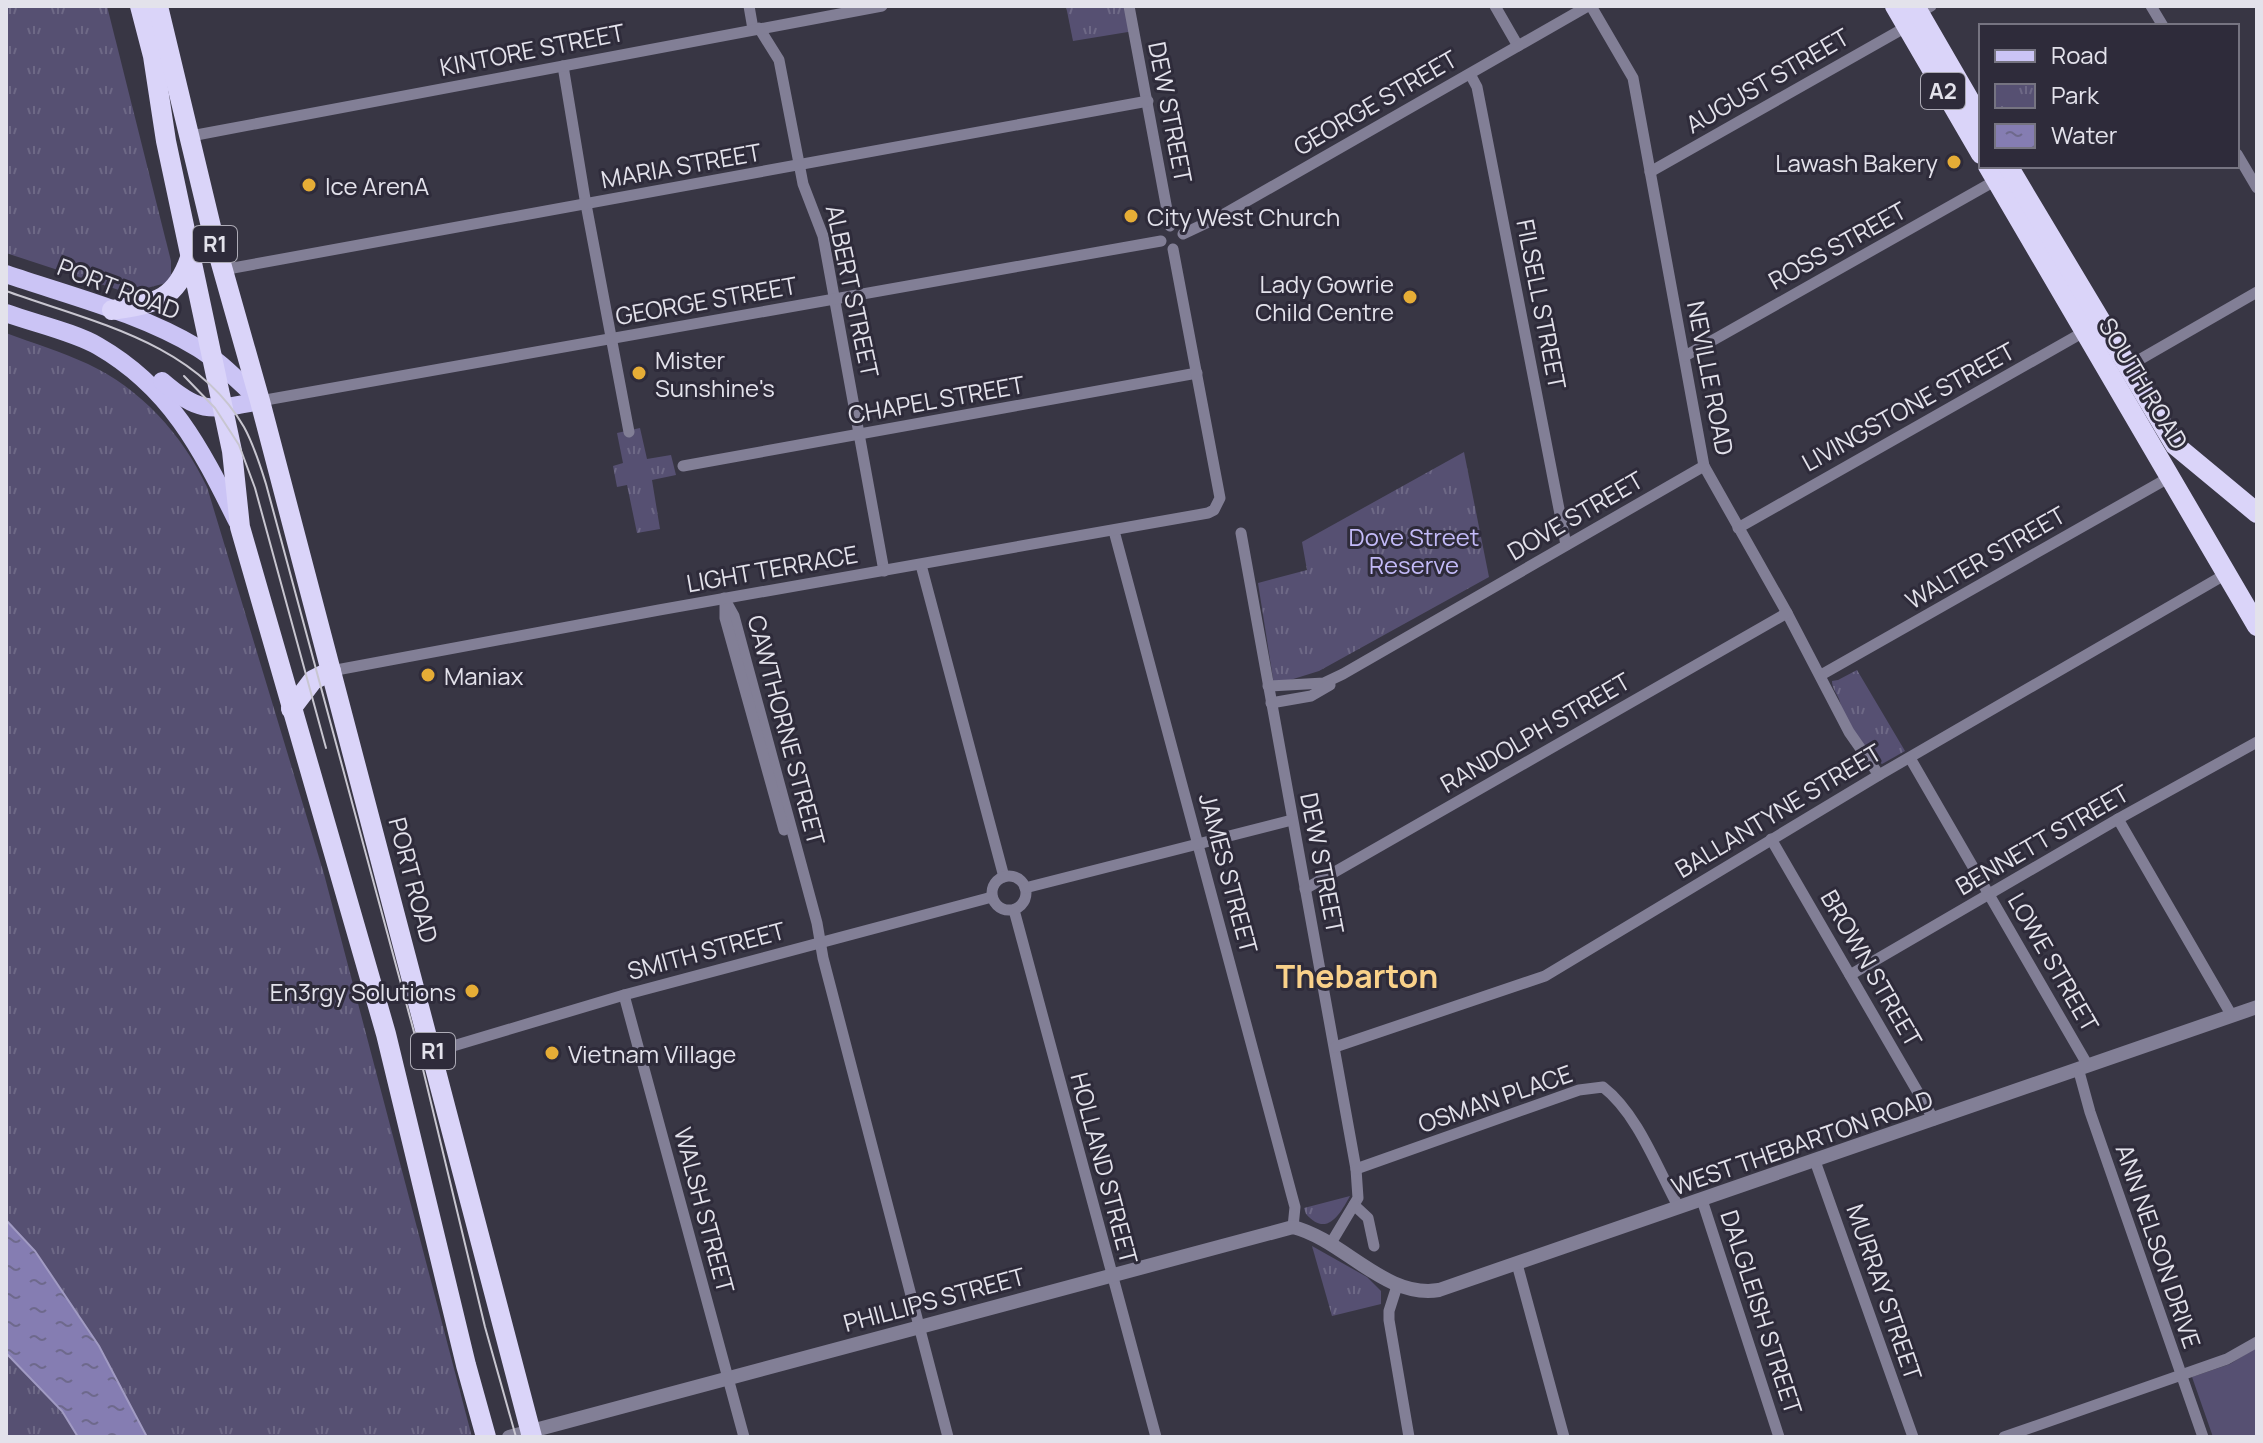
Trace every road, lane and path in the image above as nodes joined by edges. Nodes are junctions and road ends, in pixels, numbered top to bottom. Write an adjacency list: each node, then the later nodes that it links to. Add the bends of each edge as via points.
1 (749, 6): 11 (street)
2 (882, 6): 11 (street, KINTORE STREET)
3 (1129, 6): 15 (street, DEW STREET)
4 (1495, 6): 12 (street)
5 (1589, 6): 12 (street, GEORGE STREET); 23 (street, NEVILLE ROAD, via 1633,78)
6 (1895, 6): 9 (highway, A2)
7 (2151, 6): 10 (street)
8 (152, 7): 17 (highway, R1); 18 (highway, R1, via 153,56)
9 (1918, 13): 16 (highway, A2); 19 (highway, A2); 23 (street, AUGUST STREET)
10 (2162, 24)
11 (756, 28): 13 (street, KINTORE STREET); 21 (street, ALBERT STREET, via 779,60)
12 (1518, 46): 14 (street, GEORGE STREET)
13 (563, 66): 17 (street, KINTORE STREET); 25 (street)
14 (1470, 74): 27 (street, GEORGE STREET); 56 (street, FILSELL STREET, via 1477,87)
15 (1148, 101): 21 (street, MARIA STREET); 26 (street, DEW STREET)
16 (1979, 117)
17 (191, 136): 18 (highway); 31 (highway, R1)
18 (166, 141): 30 (highway, R1)
19 (1979, 150)
20 (2239, 157): 24 (street)
21 (800, 166): 25 (street, MARIA STREET); 34 (street, ALBERT STREET)
22 (2001, 171): 37 (highway, SOUTH ROAD); 40 (street, ROSS STREET)
23 (1650, 172): 40 (street, NEVILLE ROAD)
24 (2257, 188)
25 (586, 204): 31 (street, MARIA STREET); 38 (street)
26 (1170, 226): 27 (street); 28 (street, via 1161,233)
27 (1183, 234): 29 (street, via 1182,244)
28 (1161, 241): 29 (street); 34 (street, GEORGE STREET)
29 (1173, 249): 43 (street)
30 (190, 258): 35 (highway, via 168,296); 41 (highway, R1)
31 (222, 270): 44 (highway, R1)
32 (6, 274): 35 (main road, PORT ROAD)
33 (2257, 292): 42 (street)
34 (836, 298): 38 (street, GEORGE STREET); 47 (street, ALBERT STREET)
35 (112, 310): 41 (main road, PORT ROAD)
36 (6, 313): 39 (main road)
37 (2092, 328): 42 (highway, SOUTH ROAD); 53 (street, LIVINGSTONE STREET)
38 (612, 339): 44 (street, GEORGE STREET); 46 (street)
39 (97, 345): 45 (main road, via 127,354 193,405); 52 (main road, via 170,405 199,446)
40 (1685, 356): 49 (street, NEVILLE ROAD)
41 (211, 357): 44 (main road, PORT ROAD); 45 (highway, R1)
42 (2120, 372): 50 (highway, SOUTH ROAD); 51 (highway, SOUTH ROAD, via 2175,445)
43 (1197, 373): 47 (street, CHAPEL STREET); 54 (street, LIGHT TERRACE, via 1218,505 1208,513)
44 (260, 401): 45 (main road); 63 (highway, PORT ROAD / R1)
45 (222, 408): 52 (highway, R1)
46 (629, 432)
47 (860, 435): 48 (street, CHAPEL STREET); 58 (street, ALBERT STREET)
48 (683, 466)
49 (1704, 466): 53 (street, NEVILLE ROAD); 56 (street, DOVE STREET)
50 (2170, 477): 59 (highway, SOUTH ROAD); 65 (street, WALTER STREET)
51 (2257, 513)
52 (240, 527): 68 (highway, R1)
53 (1738, 528): 61 (street, NEVILLE ROAD)
54 (1114, 531): 57 (street, LIGHT TERRACE); 75 (street, JAMES STREET)
55 (1241, 533): 66 (street, DEW STREET)
56 (1566, 545): 64 (street, DOVE STREET)
57 (921, 565): 58 (street, LIGHT TERRACE); 76 (street)
58 (884, 571): 60 (street, LIGHT TERRACE)
59 (2226, 574): 62 (highway, SOUTH ROAD); 70 (street, BALLANTYNE STREET)
60 (724, 598): 63 (street, LIGHT TERRACE); 82 (street, CAWTHORNE STREET, via 734,616)
61 (1787, 613): 65 (street, NEVILLE ROAD); 78 (street, RANDOLPH STREET)
62 (2257, 626)
63 (331, 671): 68 (highway, via 313,680); 88 (highway, PORT ROAD / R1)
64 (1343, 674): 66 (street, DOVE STREET, via 1324,683); 67 (street, DOVE STREET, via 1311,696)
65 (1821, 675): 71 (street, NEVILLE ROAD, via 1849,732)
66 (1268, 686): 67 (street, DEW STREET)
67 (1271, 703): 73 (street, DEW STREET)
68 (291, 709): 107 (highway, R1, via 386,1034)
69 (2257, 742): 72 (street, BENNETT STREET)
70 (1910, 758): 71 (street, BALLANTYNE STREET); 79 (street, LOWE STREET)
71 (1879, 775): 74 (street, BALLANTYNE STREET)
72 (2118, 819): 79 (street, BENNETT STREET); 86 (street)
73 (1292, 820): 75 (street); 78 (street, DEW STREET)
74 (1771, 839): 83 (street, BROWN STREET); 87 (street, BALLANTYNE STREET, via 1545,976)
75 (1199, 844): 77 (street); 96 (street, JAMES STREET, via 1295,1207)
76 (1004, 877): 77 (street, via 1021,881); 80 (street)
77 (1025, 888): 81 (street, via 1026,897)
78 (1305, 889): 87 (street, DEW STREET)
79 (1989, 896): 83 (street, BENNETT STREET); 89 (street, LOWE STREET)
80 (992, 897): 81 (street, via 1005,910); 82 (street, SMITH STREET)
81 (1014, 910): 100 (street, HOLLAND STREET)
82 (819, 943): 84 (street, SMITH STREET); 102 (street, CAWTHORNE STREET)
83 (1850, 975): 90 (street, BROWN STREET)
84 (624, 995): 88 (street, SMITH STREET); 105 (street, WALSH STREET)
85 (2257, 1007): 86 (street, WEST THEBARTON ROAD)
86 (2232, 1016): 89 (street, WEST THEBARTON ROAD)
87 (1335, 1047): 92 (street, DEW STREET)
88 (433, 1052): 106 (highway, PORT ROAD / R1)
89 (2082, 1066): 90 (street, WEST THEBARTON ROAD); 104 (street, ANN NELSON DRIVE, via 2090,1112)
90 (1934, 1120): 91 (street, WEST THEBARTON ROAD)
91 (1815, 1161): 93 (street, WEST THEBARTON ROAD); 115 (street, MURRAY STREET)
92 (1356, 1169): 94 (street, DEW STREET); 95 (street, OSMAN PLACE, via 1579,1090 1603,1087 1618,1099)
93 (1702, 1200): 95 (street, WEST THEBARTON ROAD); 114 (street, DALGLEISH STREET)
94 (1354, 1205): 97 (street, DEW STREET); 98 (street, via 1368,1218)
95 (1679, 1208): 99 (street, WEST THEBARTON ROAD)
96 (1293, 1227): 97 (street); 100 (street, PHILLIPS STREET)
97 (1331, 1243): 101 (street, WEST THEBARTON ROAD)
98 (1374, 1246)
99 (1517, 1264): 101 (street, WEST THEBARTON ROAD, via 1425,1293); 113 (street)
100 (1111, 1274): 102 (street, PHILLIPS STREET); 111 (street, HOLLAND STREET)
101 (1397, 1286): 112 (street, via 1389,1320)
102 (919, 1326): 105 (street, PHILLIPS STREET); 110 (street, CAWTHORNE STREET)
103 (2257, 1342): 104 (street)
104 (2181, 1375): 116 (street); 117 (street, ANN NELSON DRIVE)
105 (728, 1377): 106 (street, PHILLIPS STREET); 109 (street, WALSH STREET)
106 (532, 1434): 108 (street, PHILLIPS STREET)
107 (486, 1437)
108 (509, 1437)
109 (744, 1437)
110 (948, 1437)
111 (1156, 1437)
112 (1409, 1437)
113 (1564, 1437)
114 (1779, 1437)
115 (1913, 1437)
116 (2004, 1437)
117 (2203, 1437)

